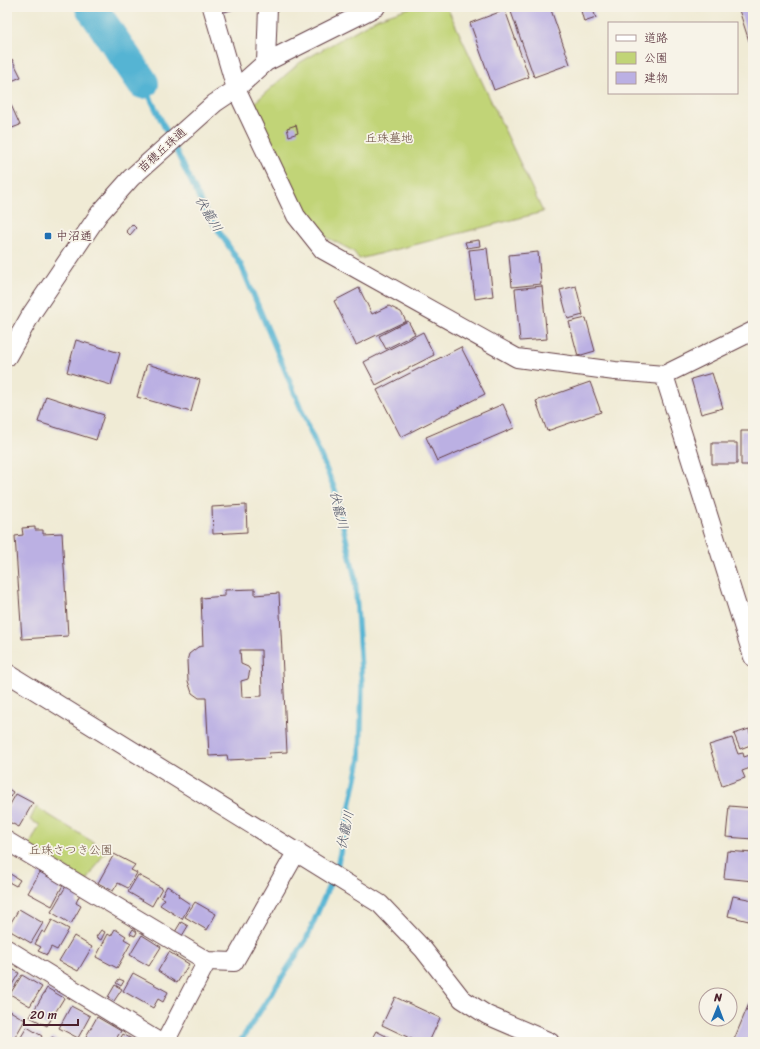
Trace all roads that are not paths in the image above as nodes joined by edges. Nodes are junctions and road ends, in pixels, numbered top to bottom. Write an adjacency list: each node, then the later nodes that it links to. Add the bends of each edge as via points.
1 (212, 7): 5 (street)
2 (268, 7): 4 (street)
3 (376, 7): 4 (street, 苗穂丘珠通)
4 (266, 62): 5 (street, 苗穂丘珠通)
5 (236, 89): 7 (street, 苗穂丘珠通, via 215,103 131,178 99,214 32,313); 8 (street, via 296,216 323,250 517,358)
6 (753, 331): 8 (street)
7 (7, 357)
8 (664, 376): 9 (street)
9 (753, 657)
10 (7, 673): 12 (street)
11 (7, 841): 14 (street)
12 (301, 854): 14 (street, via 234,962); 17 (street, via 380,904 423,949 462,999 487,1015)
13 (7, 949): 15 (street)
14 (207, 960): 16 (street)
15 (159, 1042)
16 (165, 1042)
17 (550, 1042)

